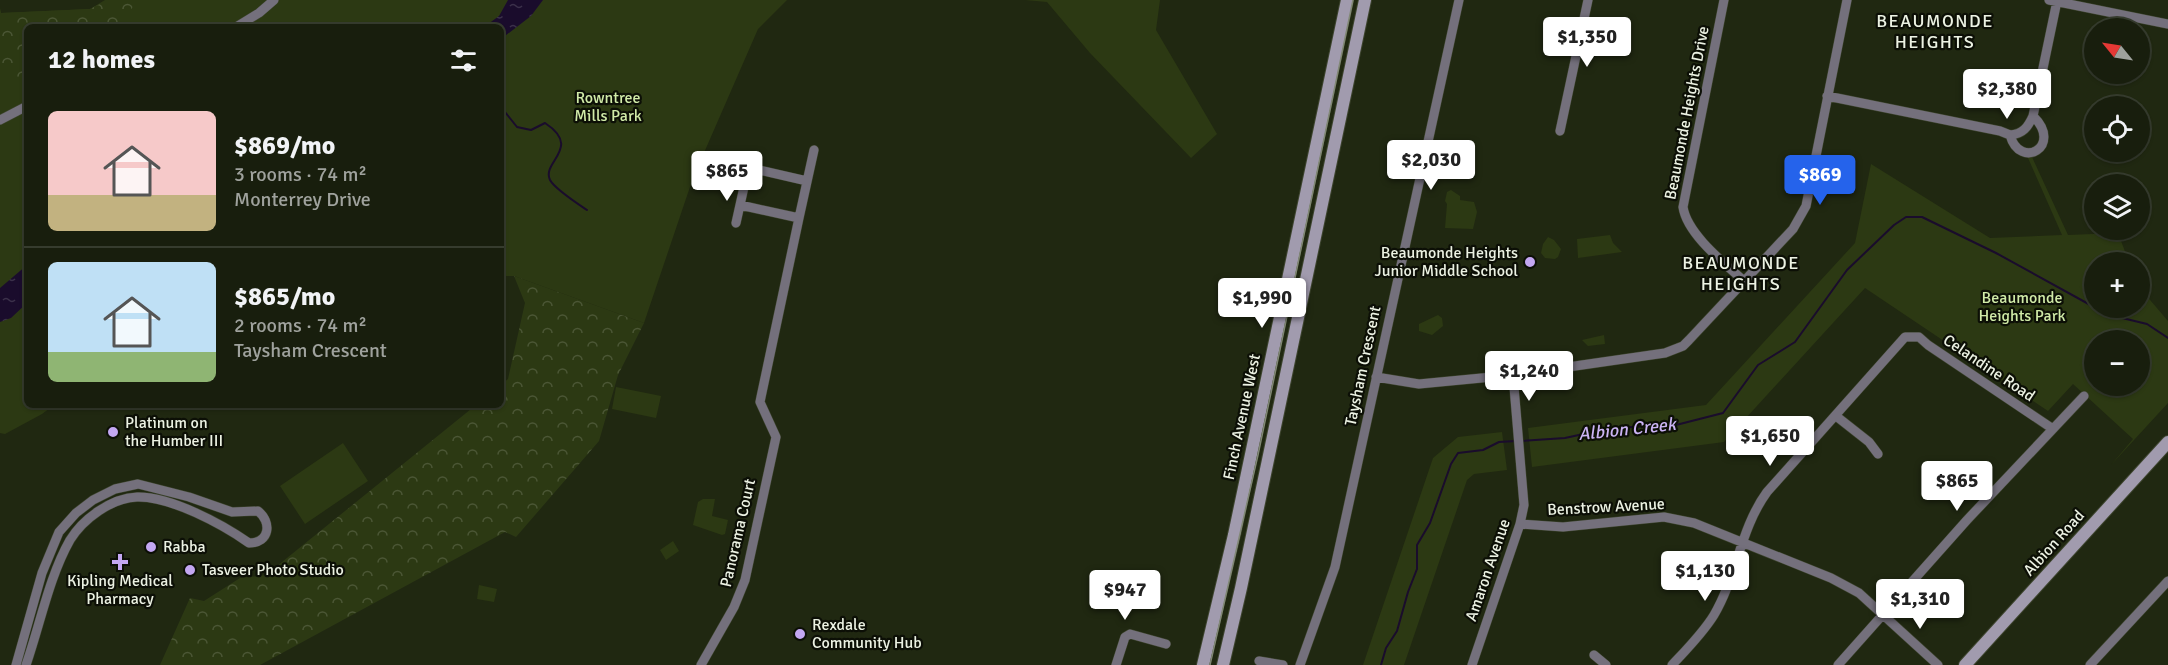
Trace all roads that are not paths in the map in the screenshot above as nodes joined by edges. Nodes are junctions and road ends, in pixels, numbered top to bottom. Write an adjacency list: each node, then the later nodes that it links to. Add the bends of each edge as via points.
1 (274, 0): 9 (street)
2 (1347, 0): 45 (main road, Finch Avenue West)
3 (1365, 0): 46 (main road)
4 (1459, 0): 26 (street, Taysham Crescent)
5 (1588, 0): 15 (street)
6 (1724, 0): 24 (street, Beaumonde Heights Drive, via 1683,207 1692,230)
7 (1847, 0): 11 (street)
8 (2053, 1): 10 (street); 13 (street)
9 (241, 24)
10 (2168, 24)
11 (1827, 96): 16 (street); 24 (street, via 1806,206 1793,229)
12 (24, 108): 14 (street)
13 (2033, 116): 16 (street, via 2029,126); 16 (street, via 2045,132 2038,150 2020,152)
14 (0, 120)
15 (1560, 131)
16 (2010, 135)
17 (814, 150): 19 (street)
18 (750, 168): 19 (street)
19 (807, 181): 22 (street)
20 (744, 187): 21 (street)
21 (740, 205): 22 (street); 23 (street)
22 (799, 218): 43 (street, Panorama Court, via 760,402 776,437 745,580)
23 (736, 223)
24 (1744, 281): 25 (street, via 1684,345 1665,353)
25 (1513, 375): 26 (street, via 1419,384); 32 (street, Amaron Avenue, via 1524,505)
26 (1376, 377): 48 (street, Taysham Crescent, via 1335,567)
27 (2084, 396): 29 (street)
28 (1836, 416): 29 (street, Celandine Road, via 1905,337 1919,337); 31 (street); 33 (street, via 1767,492 1749,521)
29 (2053, 429): 37 (street)
30 (2168, 442): 54 (main road, Albion Road)
31 (1878, 454)
32 (1520, 524): 33 (street, Benstrow Avenue, via 1563,526 1664,517 1694,523); 49 (street, Amaron Avenue)
33 (1743, 542): 37 (street, Benstrow Avenue, via 1831,578 1859,593); 51 (street, via 1713,615)
34 (42, 573): 35 (street); 35 (street, via 59,532 76,513 115,489 138,484 232,512 258,511 268,525 260,540 249,543 183,508 136,496 86,520 70,540); 41 (street)
35 (55, 577): 42 (street)
36 (2168, 581): 55 (street)
37 (1884, 615): 52 (street); 53 (street, Benstrow Avenue)
38 (1166, 644): 44 (street, via 1130,634 1125,637)
39 (1594, 655): 50 (street)
40 (1259, 661): 47 (street)
41 (16, 665)
42 (26, 665)
43 (701, 665)
44 (1116, 665)
45 (1203, 665)
46 (1223, 665)
47 (1283, 665)
48 (1300, 665)
49 (1472, 665)
50 (1606, 665)
51 (1672, 665)
52 (1838, 665)
53 (1938, 665)
54 (1965, 665)
55 (2090, 665)

